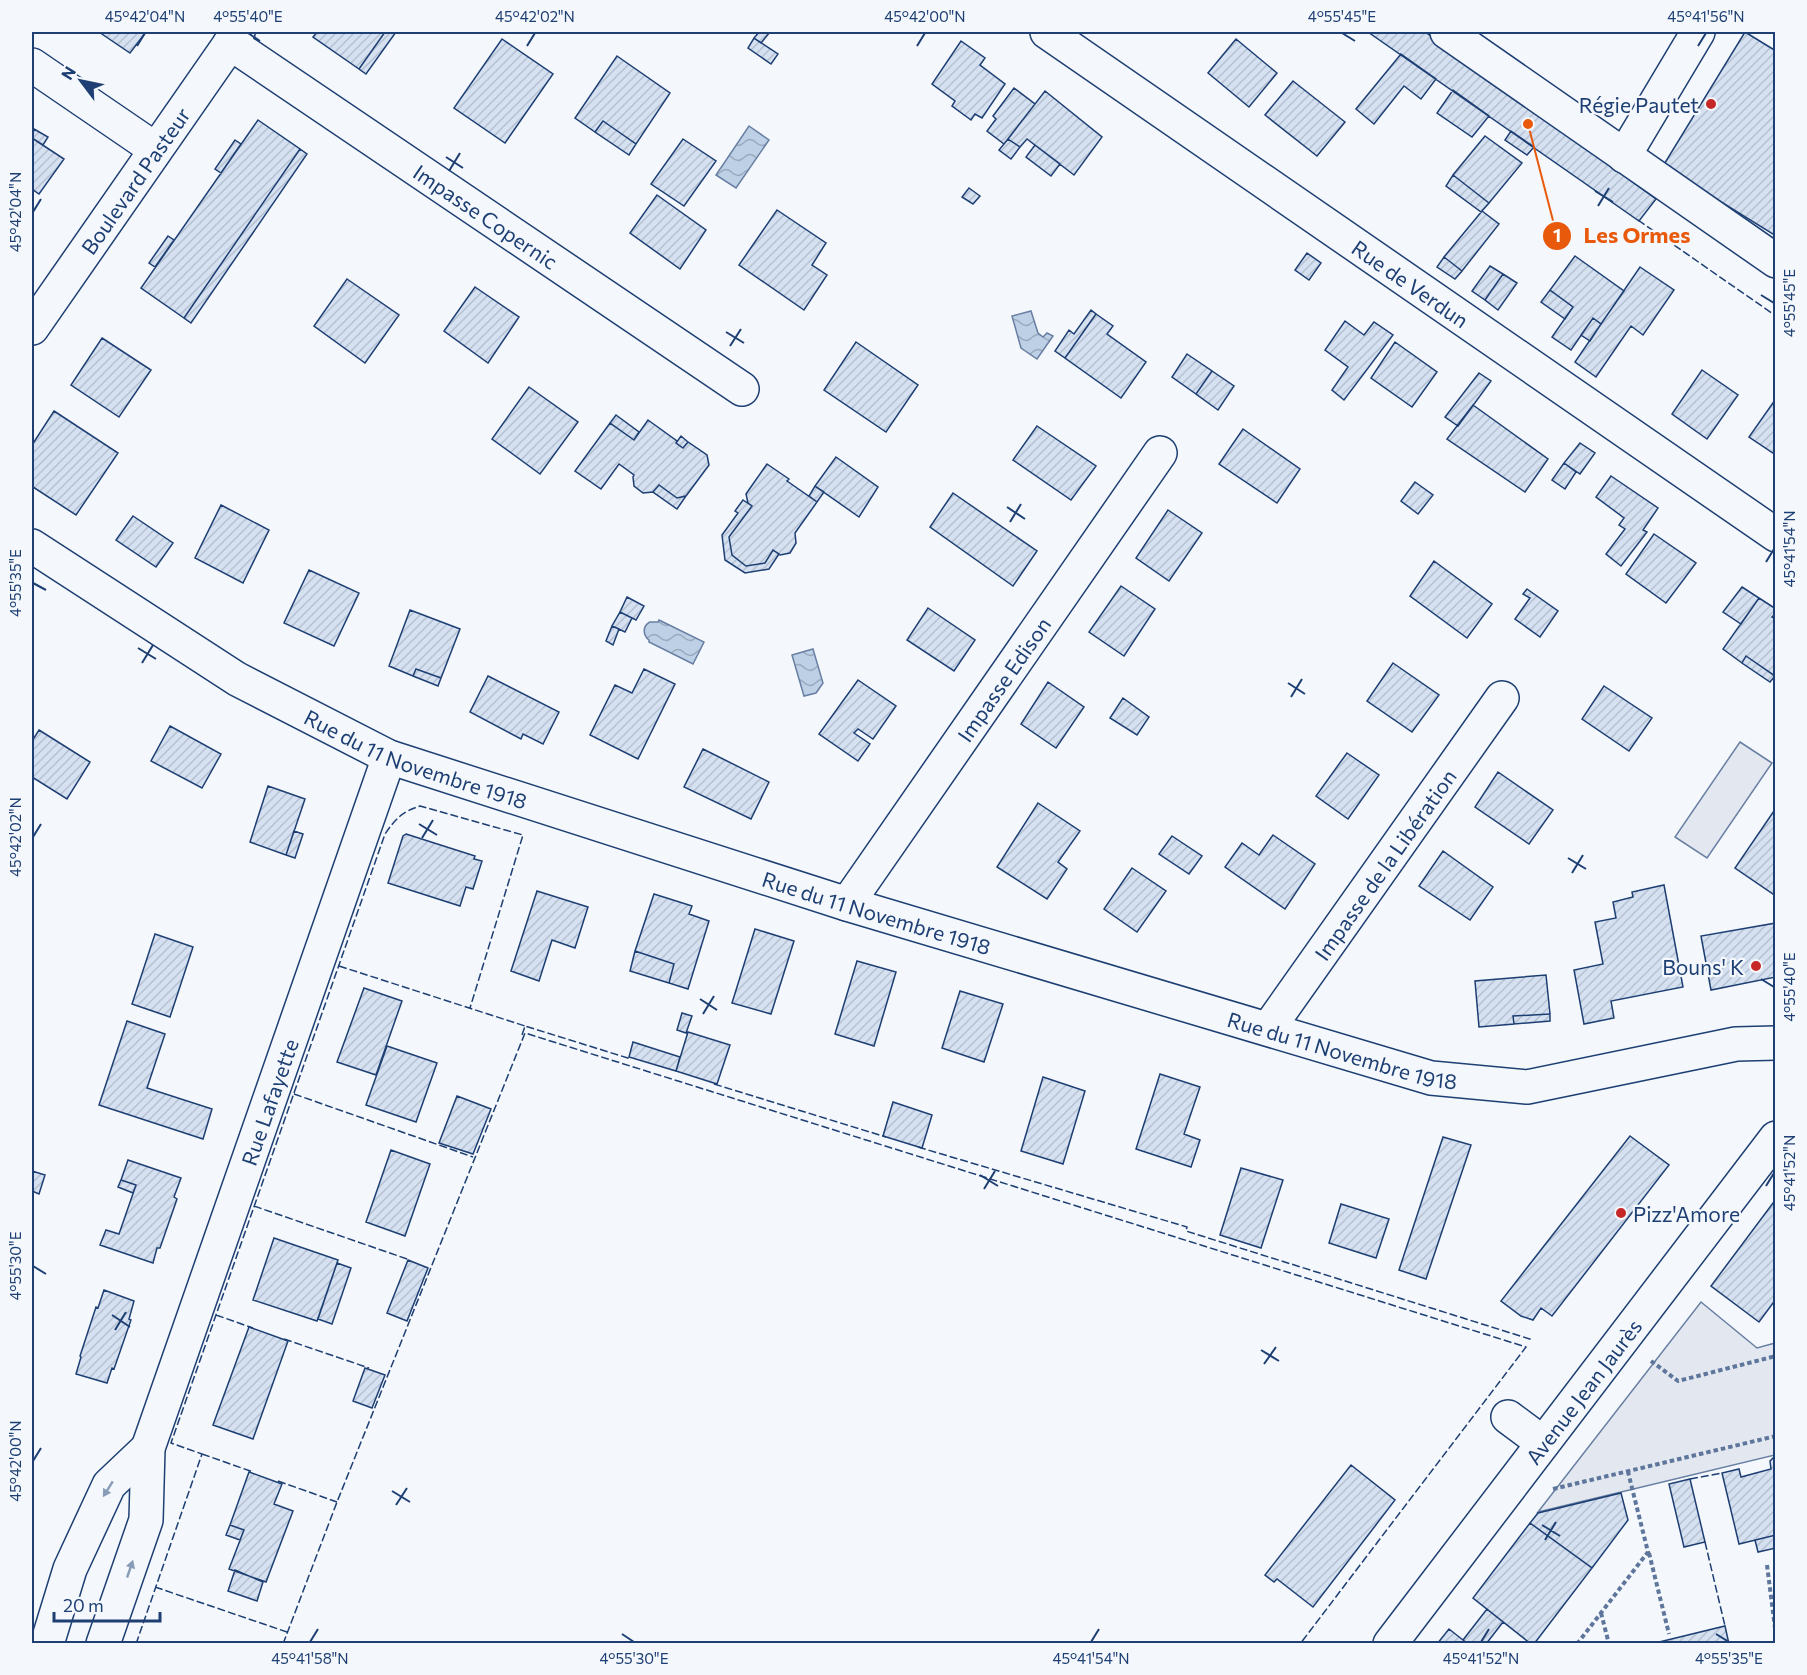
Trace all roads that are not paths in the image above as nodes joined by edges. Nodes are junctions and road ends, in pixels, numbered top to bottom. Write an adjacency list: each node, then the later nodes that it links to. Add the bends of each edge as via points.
1 (1047, 32): 12 (street, Rue de Verdun)
2 (1447, 32): 7 (street)
3 (1698, 32): 7 (street)
4 (234, 37): 6 (street, Boulevard Pasteur); 10 (street, Impasse Copernic)
5 (32, 65): 6 (street)
6 (155, 149): 9 (street, Boulevard Pasteur)
7 (1624, 156): 8 (street)
8 (1776, 261)
9 (32, 328)
10 (742, 389)
11 (1160, 453): 16 (street, Impasse Edison)
12 (1776, 535)
13 (32, 546): 15 (street, Rue du 11 Novembre 1918, via 237,679)
14 (1502, 698): 17 (street, Impasse de la Libération)
15 (389, 757): 16 (street, Rue du 11 Novembre 1918); 22 (street, Rue Lafayette)
16 (847, 904): 17 (street, Rue du 11 Novembre 1918)
17 (1268, 1029): 18 (street, Rue du 11 Novembre 1918, via 1431,1078 1527,1087 1736,1044)
18 (1776, 1043)
19 (1776, 1138): 21 (street, Avenue Jean Jaurès)
20 (1508, 1417): 21 (street)
21 (1542, 1443): 25 (street, Avenue Jean Jaurès)
22 (148, 1448): 23 (street, Rue Lafayette, one-way to 23, via 109,1485 69,1569); 24 (street, Rue Lafayette, one-way to 22, via 146,1520)
23 (47, 1644)
24 (103, 1644)
25 (1390, 1644)

